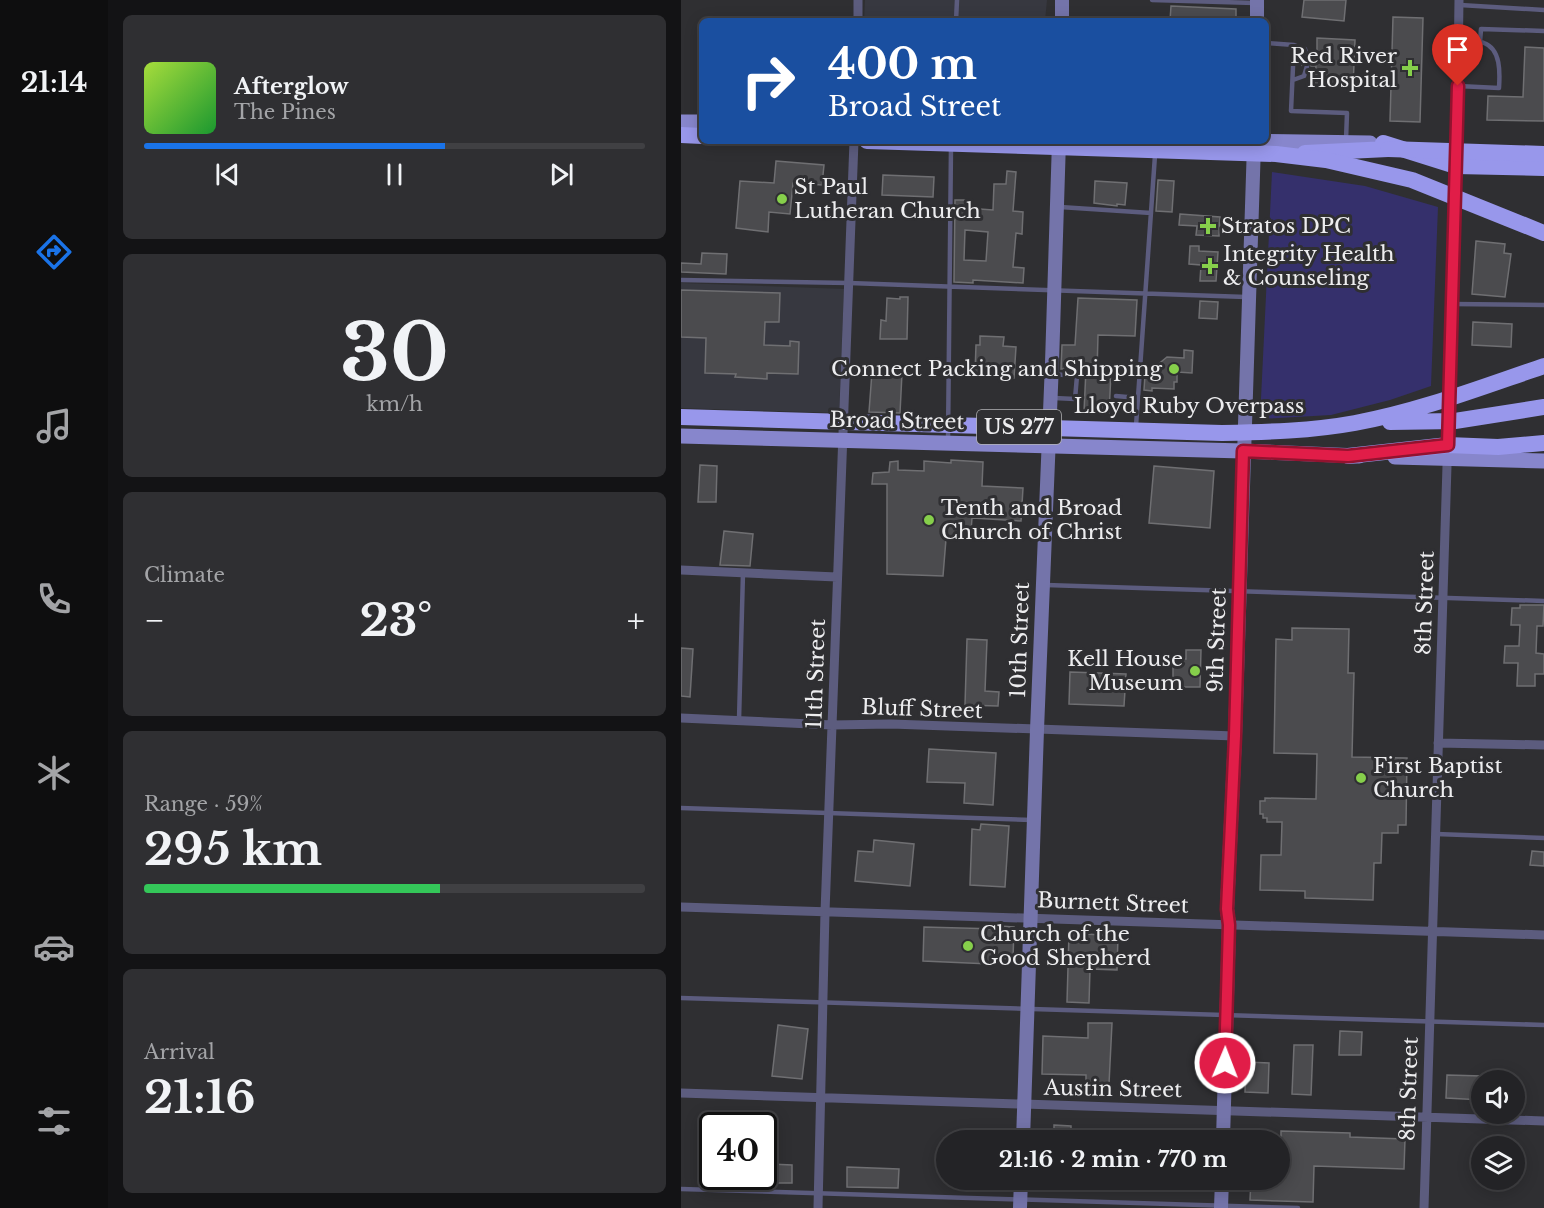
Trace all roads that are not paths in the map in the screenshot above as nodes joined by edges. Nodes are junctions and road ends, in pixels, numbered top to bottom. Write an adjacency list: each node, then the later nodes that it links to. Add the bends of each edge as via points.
1 (858, 0): 9 (street)
2 (957, 0): 10 (lane)
3 (1062, 0): 11 (street)
4 (1152, 0): 5 (lane)
5 (1162, 0): 6 (lane)
6 (1257, 1): 12 (street)
7 (1459, 3): 8 (lane); 14 (street, 8th Street)
8 (1544, 10)
9 (858, 18)
10 (956, 18)
11 (1062, 18)
12 (1257, 18)
13 (1544, 30): 15 (lane, via 1481,29)
14 (1459, 41): 15 (lane); 21 (street, 8th Street)
15 (1480, 42): 21 (lane, via 1494,51 1500,71 1499,88)
16 (1269, 43): 17 (lane)
17 (1294, 45): 18 (lane, via 1305,49); 20 (lane)
18 (1307, 57)
19 (1307, 66): 20 (lane, via 1304,76)
20 (1293, 80): 27 (lane, via 1291,111 1347,113)
21 (1458, 86): 29 (street, 8th Street)
22 (681, 122): 23 (main road)
23 (699, 122)
24 (681, 135): 25 (highway)
25 (699, 136)
26 (1269, 141): 27 (main road)
27 (1346, 142): 28 (main road)
28 (1383, 143): 29 (main road); 39 (highway)
29 (1457, 143): 36 (main road); 39 (street, 8th Street)
30 (855, 144): 45 (street, 11th Street)
31 (951, 144): 46 (lane)
32 (961, 144): 37 (highway, bridge)
33 (1059, 144): 41 (street, 10th Street)
34 (1156, 144): 42 (lane)
35 (1254, 144): 49 (street, 9th Street)
36 (1544, 147)
37 (1276, 154): 38 (highway, bridge, via 1388,149); 43 (highway, bridge, via 1326,160 1412,180)
38 (1544, 154)
39 (1456, 166): 40 (highway); 50 (street, 8th Street)
40 (1544, 168)
41 (1057, 207): 42 (lane); 47 (street, 10th Street)
42 (1151, 213): 48 (lane)
43 (1544, 233)
44 (681, 280): 45 (lane)
45 (849, 284): 46 (lane); 61 (street, 11th Street)
46 (950, 288): 47 (lane); 62 (lane)
47 (1054, 292): 48 (lane); 53 (street, 10th Street)
48 (1145, 294): 49 (lane); 56 (lane)
49 (1249, 298): 66 (street, 9th Street)
50 (1452, 303): 51 (lane); 67 (street, 8th Street)
51 (1544, 305)
52 (1544, 366): 59 (highway, Lloyd Ruby Overpass / US 277, bridge, via 1453,397)
53 (1052, 374): 55 (street, 10th Street); 55 (lane, via 1077,375 1075,399)
54 (1116, 396): 56 (lane)
55 (1051, 398): 64 (street, 10th Street)
56 (1138, 398): 65 (lane)
57 (1544, 407): 59 (highway, bridge, via 1455,421)
58 (681, 417): 59 (highway, Lloyd Ruby Overpass / US 277, bridge, via 1222,433 1281,432)
59 (1357, 423)
60 (681, 436): 61 (main road, Broad Street)
61 (843, 441): 62 (main road, Broad Street); 72 (street, 11th Street)
62 (948, 443): 64 (main road, Broad Street)
63 (1544, 443): 67 (highway)
64 (1049, 446): 65 (main road, Broad Street); 73 (street, 10th Street)
65 (1134, 448): 66 (main road, Broad Street)
66 (1243, 451): 68 (main road, Broad Street); 74 (street, 9th Street)
67 (1448, 451): 68 (highway); 69 (main road); 75 (street, 8th Street)
68 (1348, 456)
69 (1544, 461)
70 (681, 570): 71 (street)
71 (743, 573): 72 (street); 78 (lane)
72 (837, 577): 79 (street, 11th Street)
73 (1043, 585): 74 (lane); 80 (street, 10th Street)
74 (1239, 591): 75 (lane); 81 (street, 9th Street)
75 (1443, 597): 76 (lane); 82 (street, 8th Street)
76 (1544, 601)
77 (681, 718): 78 (street, Bluff Street)
78 (739, 720): 79 (street, Bluff Street)
79 (832, 724): 80 (street, Bluff Street); 85 (street, 11th Street)
80 (1037, 730): 81 (street, Bluff Street); 86 (street, 10th Street)
81 (1235, 736): 92 (street, 9th Street)
82 (1438, 743): 83 (street); 87 (street, 8th Street)
83 (1544, 745)
84 (681, 808): 85 (lane)
85 (829, 812): 86 (lane); 90 (street, 11th Street)
86 (1034, 820): 91 (street, 10th Street)
87 (1435, 834): 88 (lane); 93 (street, 8th Street)
88 (1544, 838)
89 (681, 907): 90 (street, Burnett Street)
90 (825, 912): 91 (street, Burnett Street); 96 (street, 11th Street)
91 (1030, 918): 92 (street, Burnett Street); 97 (street, 10th Street)
92 (1229, 925): 93 (street, Burnett Street); 98 (street, 9th Street)
93 (1432, 931): 94 (street, Burnett Street); 99 (street, 8th Street)
94 (1544, 935)
95 (681, 998): 96 (lane)
96 (823, 1002): 97 (lane); 102 (street, 11th Street)
97 (1027, 1009): 98 (lane); 103 (street, 10th Street)
98 (1226, 1015): 99 (lane); 104 (street, 9th Street)
99 (1429, 1021): 100 (lane); 105 (street, 8th Street)
100 (1544, 1025)
101 (681, 1093): 102 (street, Austin Street)
102 (822, 1098): 103 (street, Austin Street); 111 (street, 11th Street)
103 (1024, 1105): 104 (street, Austin Street); 107 (street, 10th Street)
104 (1224, 1110): 105 (street, Austin Street); 108 (street, 9th Street)
105 (1426, 1116): 106 (street, Austin Street); 116 (street, 8th Street)
106 (1544, 1121)
107 (1023, 1130)
108 (1223, 1130)
109 (681, 1189): 111 (lane)
110 (1222, 1190): 113 (street)
111 (819, 1193): 112 (lane); 114 (street, 11th Street)
112 (1021, 1204): 113 (lane)
113 (1221, 1207): 115 (lane)
114 (818, 1208)
115 (1298, 1208)
116 (1424, 1208)

